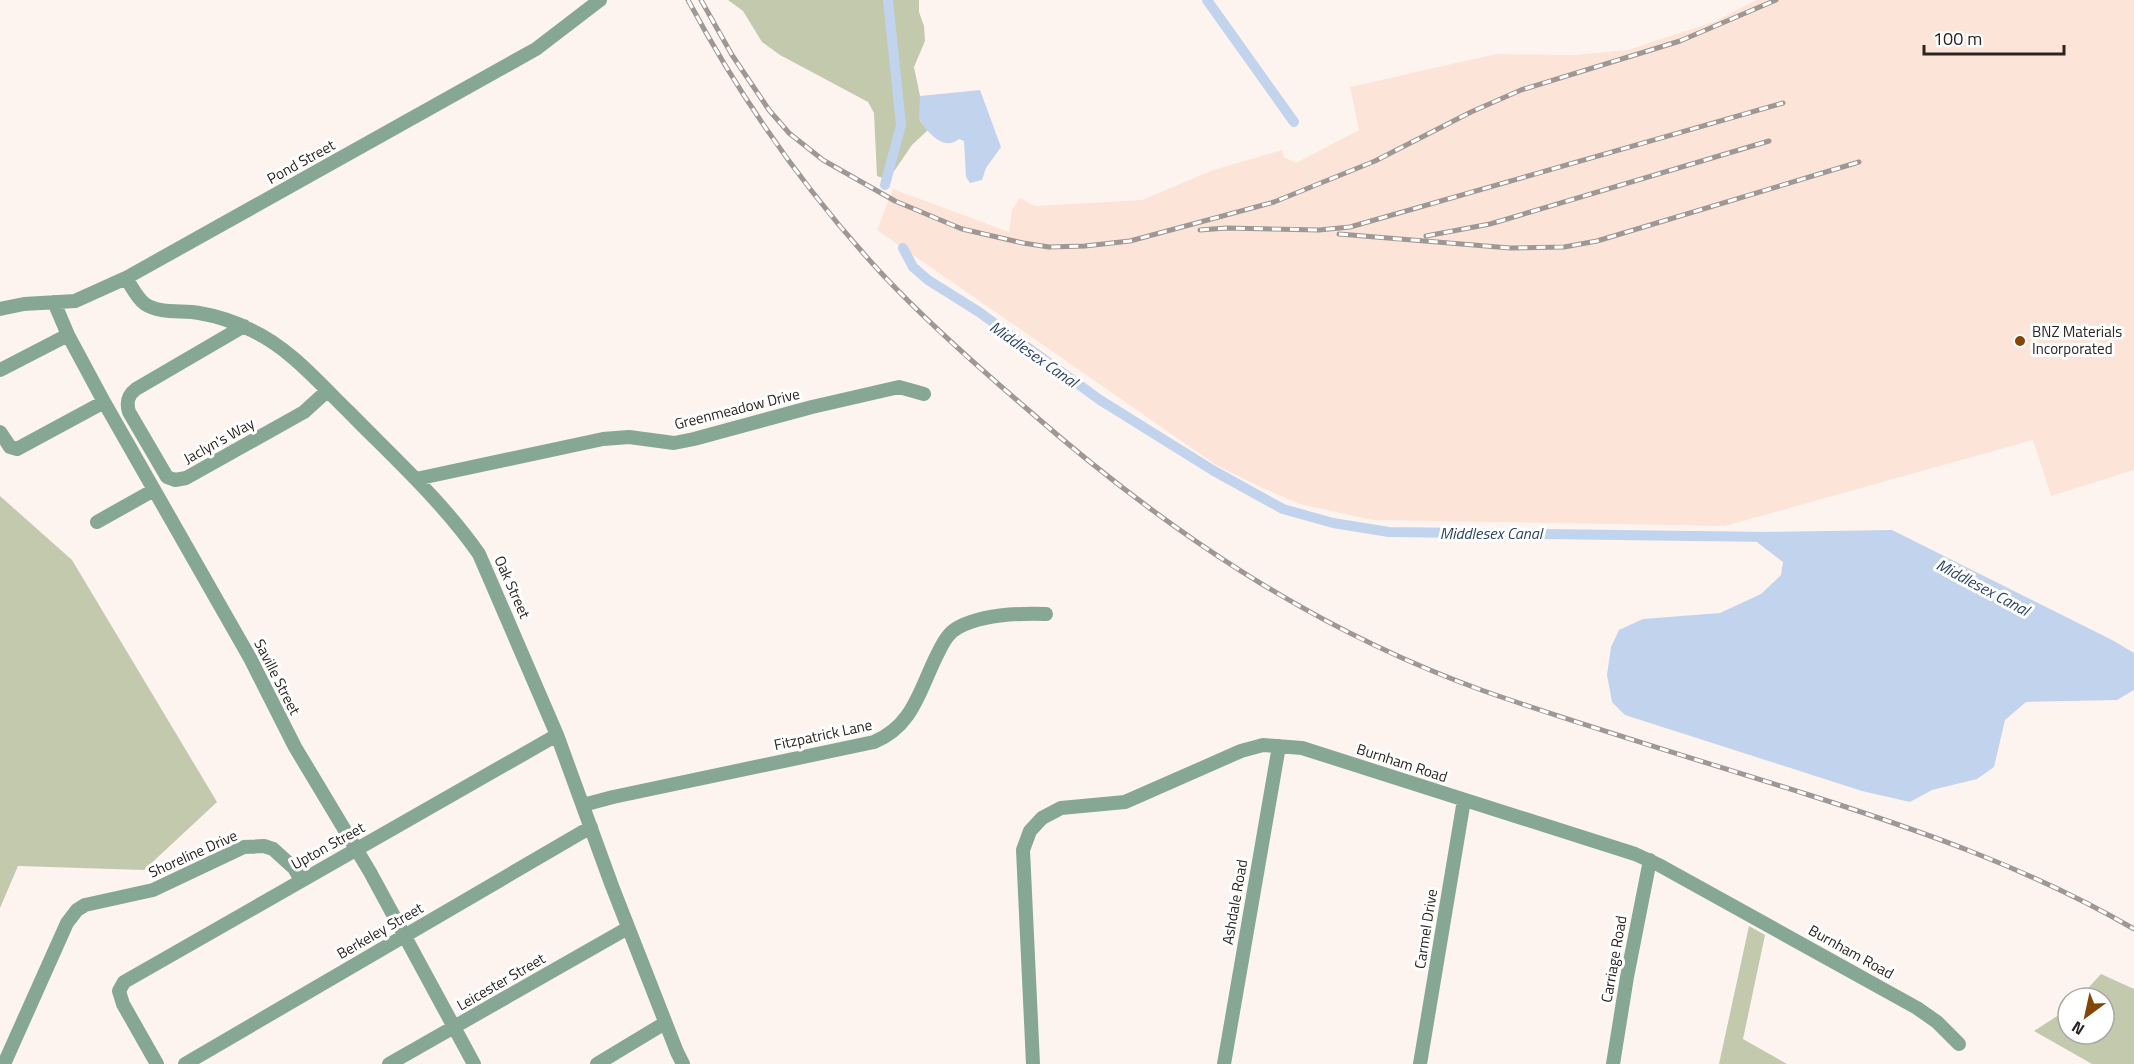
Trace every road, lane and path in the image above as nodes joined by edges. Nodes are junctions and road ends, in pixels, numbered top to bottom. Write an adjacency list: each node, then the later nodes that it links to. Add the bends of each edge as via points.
1 (600, 0): 2 (street, Pond Street, via 536,49)
2 (126, 278): 3 (street, Pond Street, via 78,300); 5 (street, Oak Street, via 148,306)
3 (54, 302): 4 (street, Pond Street); 7 (street, Saville Street)
4 (0, 309)
5 (199, 313): 6 (street, Oak Street); 8 (street, via 213,330)
6 (244, 326): 8 (street); 10 (street, Oak Street, via 283,350)
7 (68, 336): 9 (street); 12 (street, Saville Street)
8 (205, 349): 10 (street, Jaclyn's Way, via 136,389 128,399 129,412 164,474 171,479 180,480 300,415)
9 (0, 370)
10 (327, 391): 14 (street, Oak Street)
11 (924, 394): 14 (street, Greenmeadow Drive, via 899,387 694,439 603,439)
12 (104, 402): 13 (street, via 19,449 9,446); 15 (street, Saville Street)
13 (0, 432)
14 (416, 479): 18 (street, Oak Street, via 479,554)
15 (154, 490): 16 (street); 23 (street, Saville Street, via 295,747)
16 (97, 522)
17 (1046, 614): 21 (street, Fitzpatrick Lane, via 991,618 958,627 945,638 908,717 888,736 874,742)
18 (557, 735): 21 (street, Oak Street); 23 (street, Upton Street)
19 (1279, 746): 20 (street, Burnham Road, via 1302,748); 38 (street, Burnham Road, via 1263,745 1241,751 1125,802 1061,808 1042,818 1030,831 1023,850); 39 (street, Ashdale Road)
20 (1464, 800): 24 (street, Burnham Road); 40 (street, Carmel Drive)
21 (583, 804): 22 (street, Oak Street)
22 (591, 826): 26 (street, Oak Street); 27 (street, Berkeley Street)
23 (356, 849): 25 (street, Upton Street); 27 (street, Saville Street)
24 (1650, 860): 30 (street, Burnham Road, via 1917,1008); 41 (street, Carriage Road)
25 (302, 880): 31 (street, Shoreline Drive, via 273,849 244,847 153,890 77,909 67,923); 32 (street, Upton Street, via 124,982 119,991 123,1004)
26 (628, 928): 28 (street, Oak Street); 29 (street, Leicester Street)
27 (404, 936): 29 (street, Saville Street); 33 (street, Berkeley Street)
28 (665, 1023): 36 (street); 37 (street, Oak Street)
29 (454, 1028): 34 (street, Leicester Street); 35 (street, Saville Street)
30 (1959, 1044)
31 (4, 1064)
32 (157, 1064)
33 (184, 1064)
34 (389, 1064)
35 (474, 1064)
36 (597, 1064)
37 (683, 1064)
38 (1034, 1064)
39 (1224, 1064)
40 (1420, 1064)
41 (1613, 1064)

